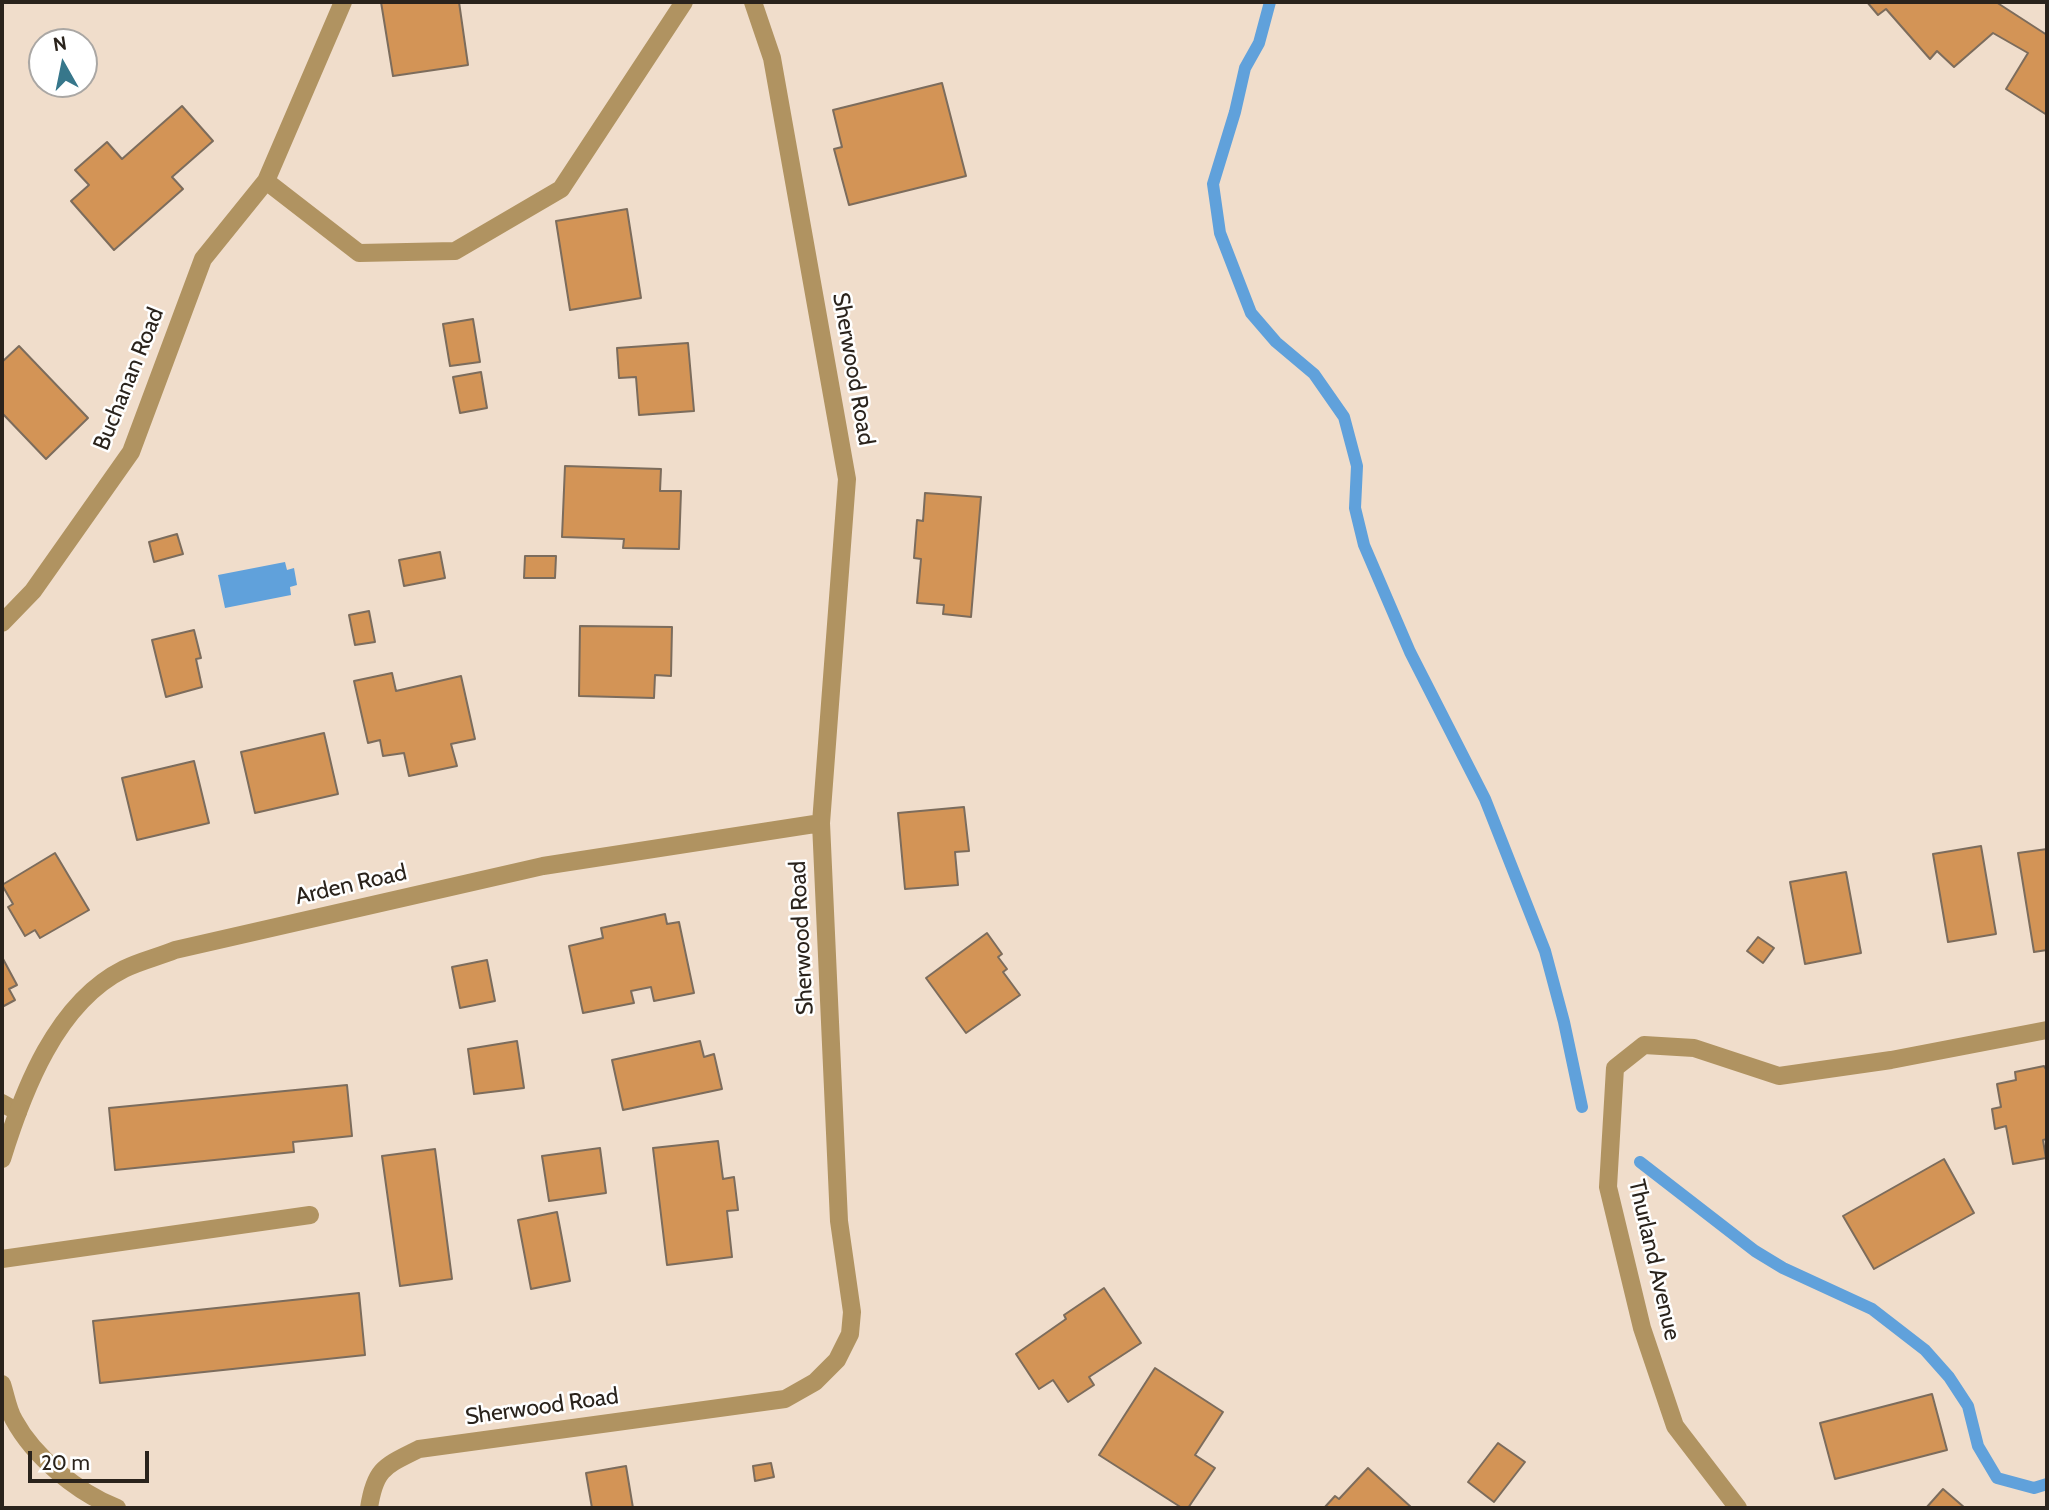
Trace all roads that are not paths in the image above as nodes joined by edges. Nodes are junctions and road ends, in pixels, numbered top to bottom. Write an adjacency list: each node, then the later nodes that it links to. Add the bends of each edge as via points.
1 (343, 2): 4 (street, Buchanan Road)
2 (684, 2): 4 (street, via 561,189 455,251 359,253)
3 (753, 2): 6 (street, Sherwood Road, via 772,58 847,479)
4 (266, 181): 5 (street, Buchanan Road, via 203,259 131,452 33,591)
5 (2, 623)
6 (821, 823): 9 (street, Arden Road, via 543,866 174,950 123,970 79,1001 41,1057); 15 (street, Sherwood Road, via 839,1221 852,1312 850,1334 837,1360 815,1382 785,1399 419,1449 386,1465 372,1486)
7 (2047, 1030): 16 (street, Thurland Avenue, via 1779,1076 1694,1048 1644,1045 1615,1068 1608,1187 1642,1328 1675,1426)
8 (2, 1103): 9 (street)
9 (18, 1112): 10 (street, Arden Road)
10 (2, 1160)
11 (310, 1216): 12 (street)
12 (2, 1259)
13 (2, 1384): 14 (street, via 14,1420 50,1467 102,1503)
14 (117, 1508)
15 (369, 1508)
16 (1738, 1508)

